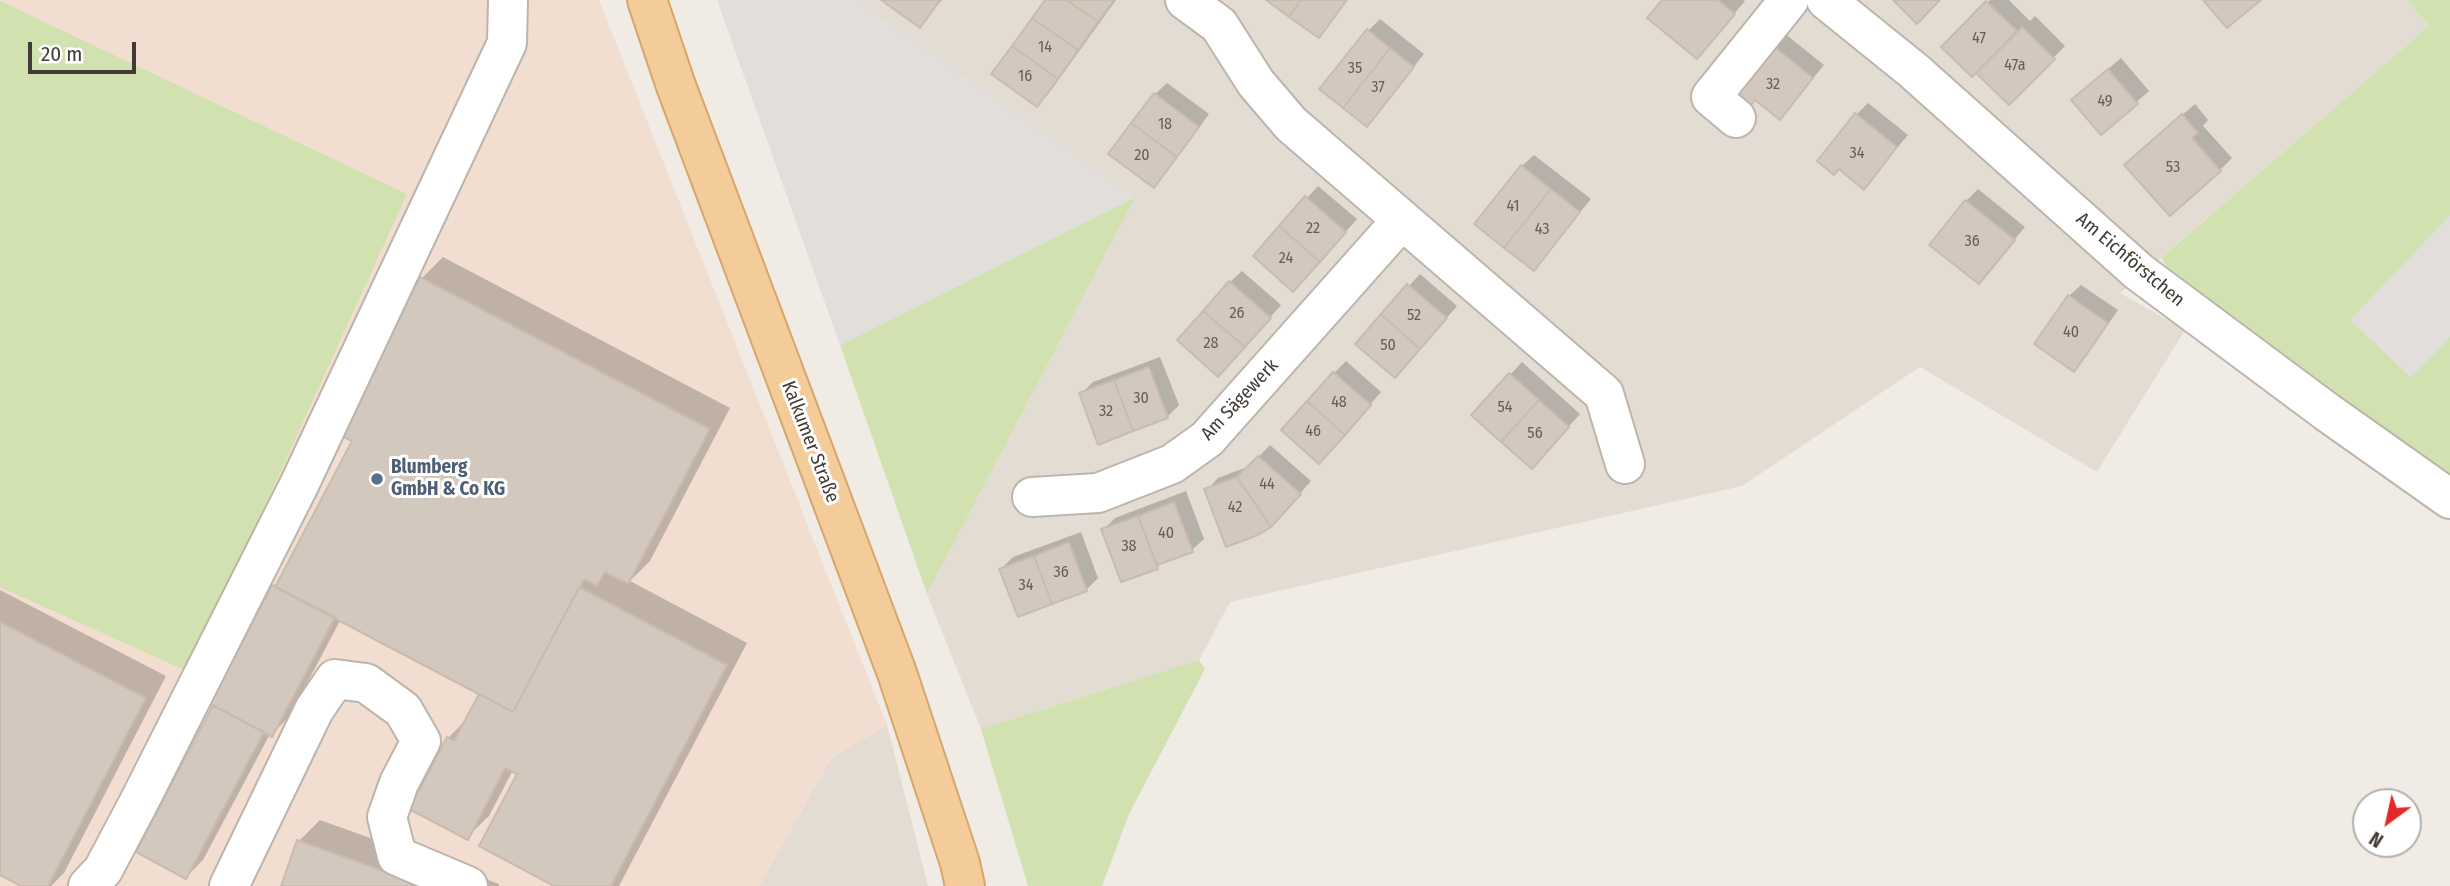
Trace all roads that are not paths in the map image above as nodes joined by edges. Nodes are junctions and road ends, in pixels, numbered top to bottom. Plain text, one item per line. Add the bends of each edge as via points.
1 (508, 0) edge
2 (647, 0) edge
3 (1185, 0) edge
4 (1789, 0) edge
5 (1826, 0) edge
6 (1736, 118) dead end
7 (1401, 221) junction
8 (1625, 464) dead end
9 (1032, 497) dead end
10 (2450, 499) edge
11 (102, 881) edge
12 (229, 886) edge
13 (468, 886) edge
14 (965, 886) edge

1 - 11 street via 506,43 495,68 299,485
2 - 14 main road, Kalkumer Straße via 897,673
3 - 7 street via 1219,25 1256,83 1291,124
4 - 6 street via 1711,97
5 - 10 street, Am Eichförstchen via 1914,71 2139,271
7 - 8 street via 1604,394
7 - 9 street, Am Sägewerk via 1207,439 1171,464 1098,493
12 - 13 street via 314,710 335,679 366,683 403,710 421,741 387,817 397,856

